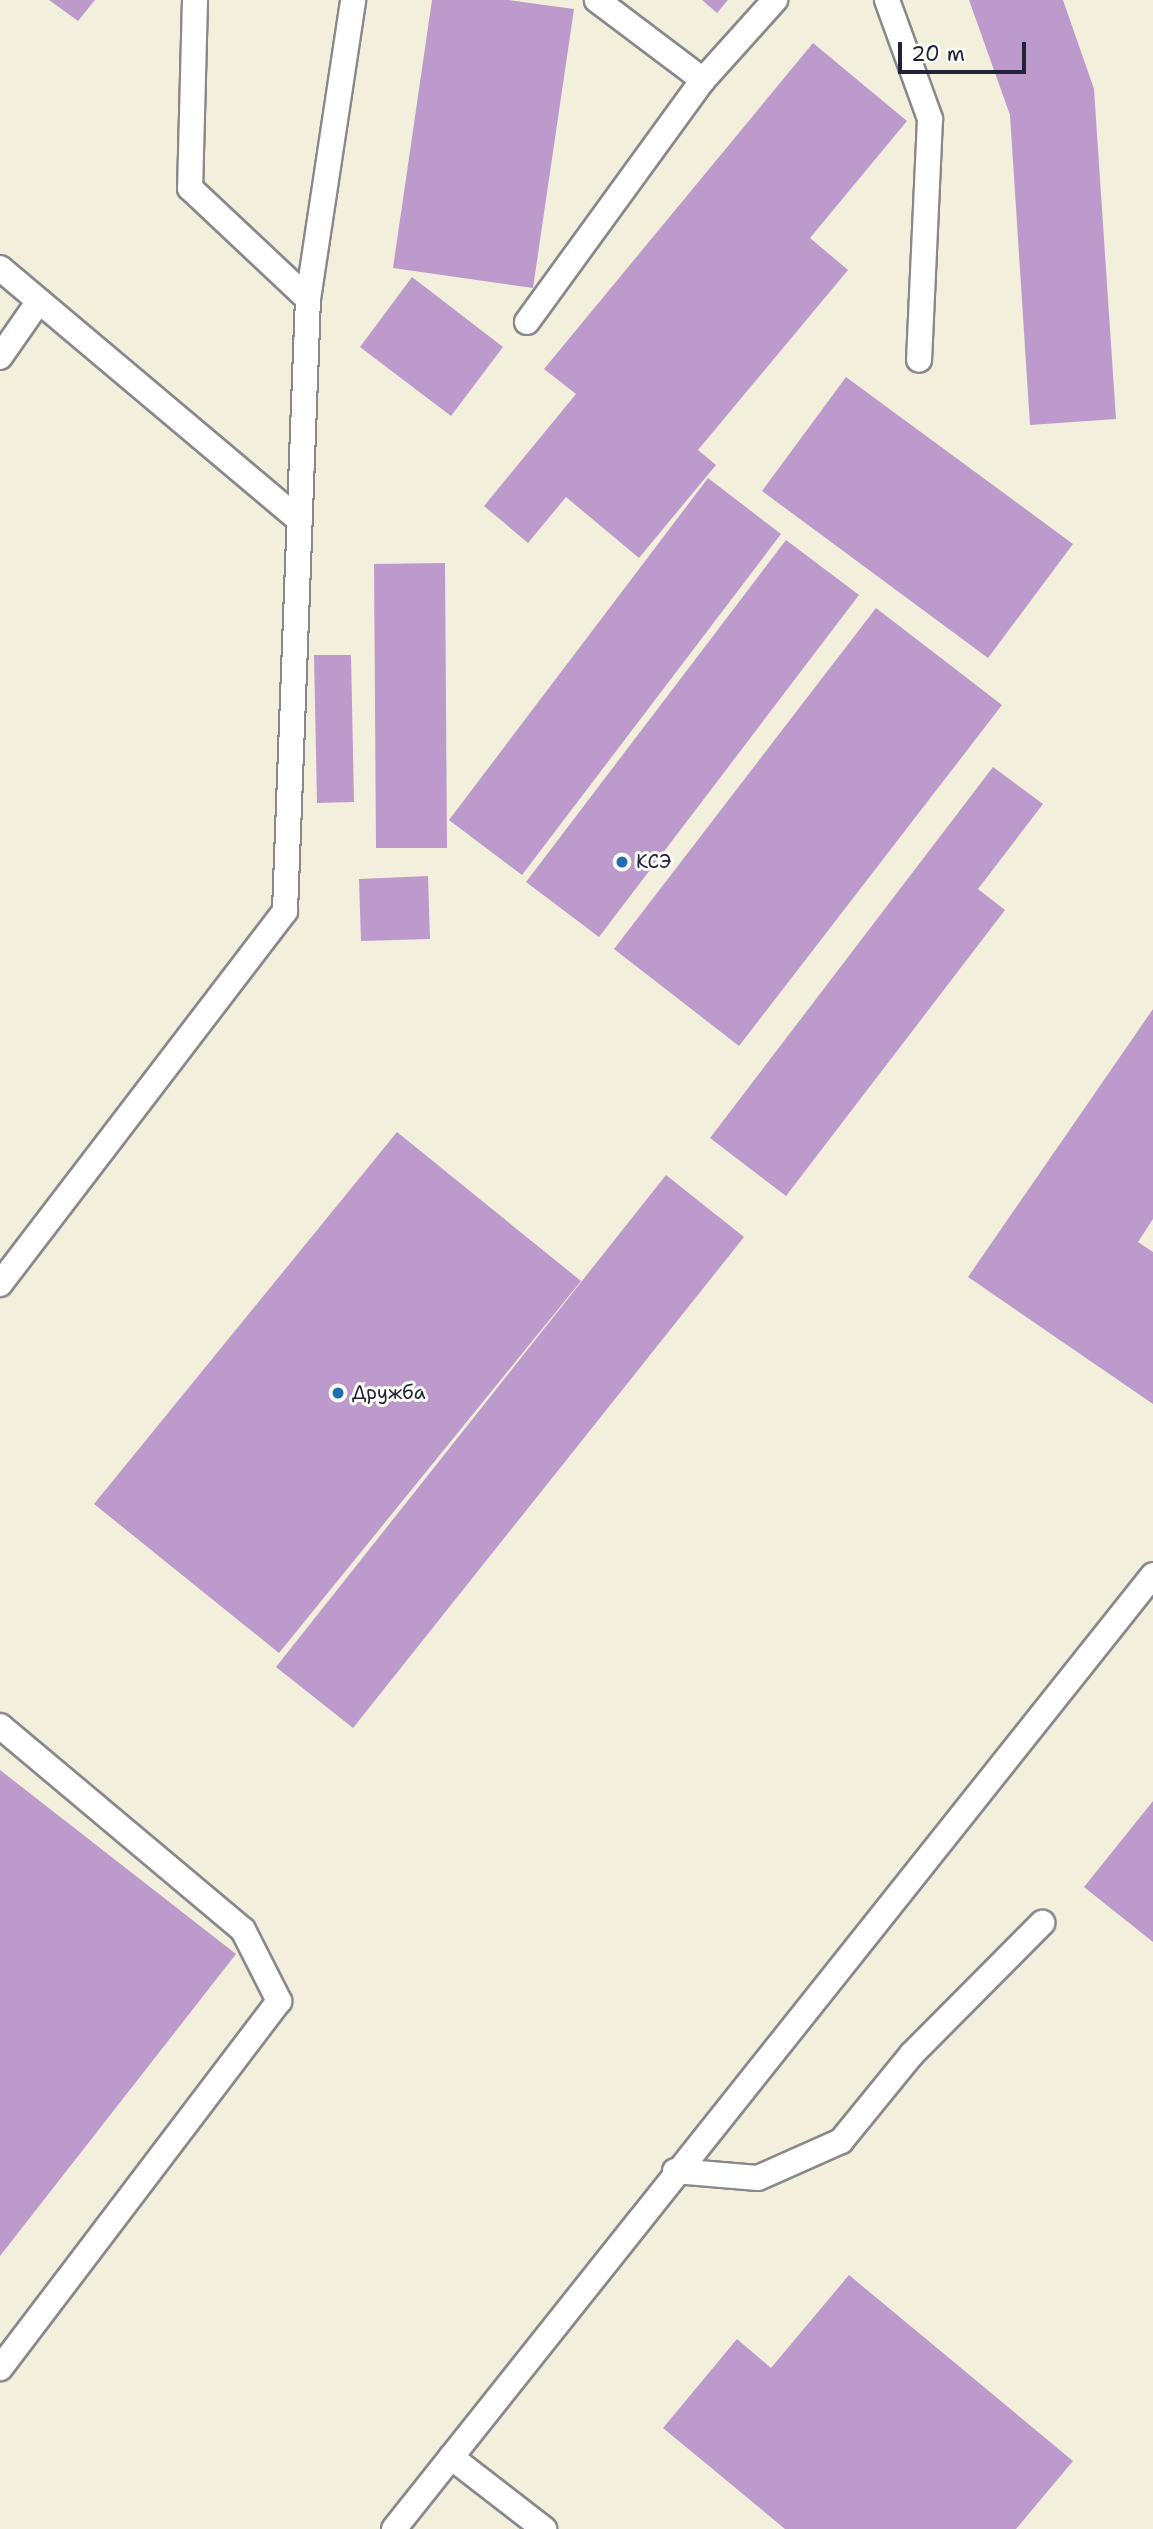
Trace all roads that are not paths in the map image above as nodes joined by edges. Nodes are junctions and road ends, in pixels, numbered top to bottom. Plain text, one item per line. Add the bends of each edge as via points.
1 (195, 0) edge
2 (353, 0) edge
3 (597, 0) edge
4 (775, 0) edge
5 (887, 0) edge
6 (702, 80) junction
7 (0, 268) edge
8 (308, 299) junction
9 (39, 301) junction
10 (527, 321) dead end
11 (0, 357) edge
12 (919, 360) dead end
13 (298, 518) junction
14 (0, 1284) edge
15 (1153, 1575) edge
16 (0, 1726) edge
17 (1042, 1923) dead end
18 (675, 2171) junction
19 (0, 2368) edge
20 (451, 2457) junction
21 (394, 2529) edge
22 (544, 2529) edge

1 - 8 lane via 190,188
2 - 8 lane
3 - 6 lane
4 - 6 lane
5 - 12 lane via 930,119
6 - 10 lane
7 - 9 lane
8 - 13 lane
9 - 11 lane
9 - 13 lane
13 - 14 lane via 285,911
15 - 18 lane
16 - 19 lane via 243,1930 279,2001
17 - 18 lane via 912,2054 841,2141 758,2178
18 - 20 lane
20 - 21 lane
20 - 22 lane

